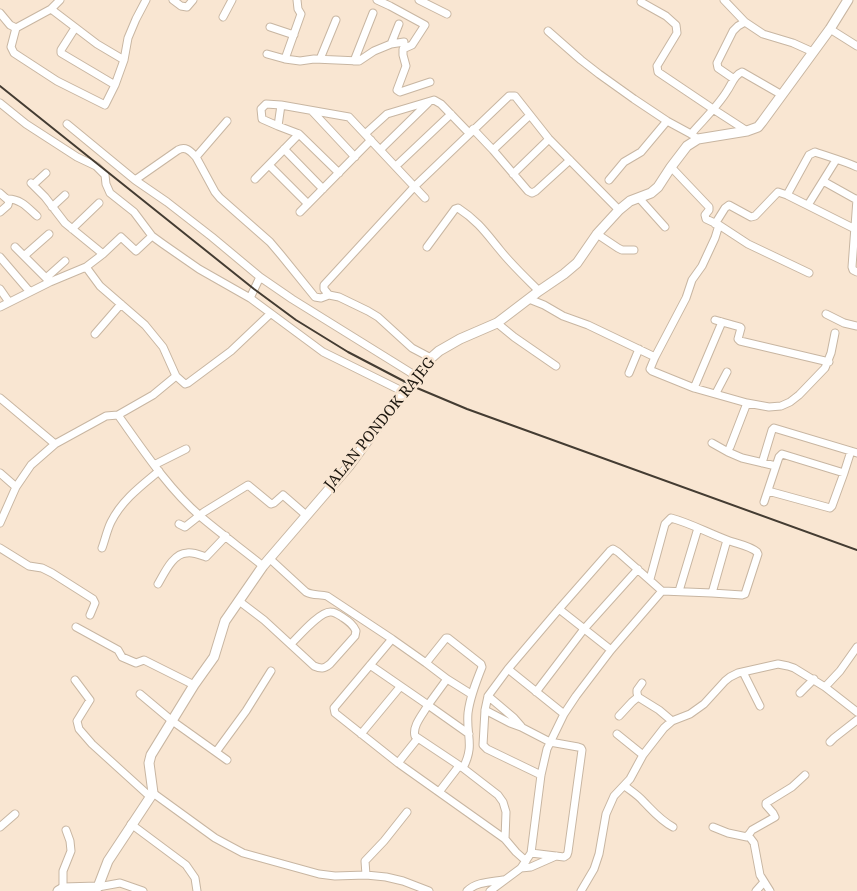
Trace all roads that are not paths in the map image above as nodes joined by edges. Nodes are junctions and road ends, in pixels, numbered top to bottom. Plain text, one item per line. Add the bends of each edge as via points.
1 (60, 0) edge
2 (146, 0) edge
3 (173, 0) edge
4 (194, 0) edge
5 (232, 0) edge
6 (297, 0) edge
7 (377, 0) edge
8 (419, 0) edge
9 (724, 0) edge
10 (848, 0) edge
11 (641, 2) dead end
12 (49, 10) junction
13 (0, 13) edge
14 (373, 13) dead end
15 (447, 14) dead end
16 (223, 17) dead end
17 (56, 18) dead end
18 (336, 20) dead end
19 (746, 22) junction
20 (399, 24) dead end
21 (270, 27) dead end
22 (16, 28) junction
23 (75, 28) junction
24 (830, 29) junction
25 (548, 31) dead end
26 (294, 35) junction
27 (404, 42) dead end
28 (391, 44) junction
29 (857, 46) edge
30 (813, 52) junction
31 (267, 54) dead end
32 (285, 59) junction
33 (320, 59) junction
34 (124, 60) junction
35 (354, 61) junction
36 (734, 79) junction
37 (430, 82) dead end
38 (115, 85) junction
39 (782, 94) junction
40 (430, 101) junction
41 (0, 103) edge
42 (281, 105) junction
43 (713, 109) junction
44 (312, 111) junction
45 (450, 114) junction
46 (530, 115) junction
47 (227, 121) dead end
48 (668, 121) junction
49 (67, 124) dead end
50 (278, 126) junction
51 (471, 131) junction
52 (747, 131) junction
53 (299, 134) junction
54 (366, 134) junction
55 (694, 136) junction
56 (550, 139) junction
57 (371, 140) junction
58 (284, 149) junction
59 (380, 150) junction
60 (493, 150) junction
61 (196, 157) junction
62 (354, 157) junction
63 (570, 160) junction
64 (836, 160) junction
65 (269, 165) junction
66 (396, 166) junction
67 (671, 167) junction
68 (857, 167) edge
69 (46, 173) dead end
70 (339, 173) junction
71 (513, 174) junction
72 (255, 179) dead end
73 (136, 180) junction
74 (609, 180) dead end
75 (823, 182) junction
76 (415, 186) junction
77 (323, 189) junction
78 (0, 193) edge
79 (65, 195) dead end
80 (787, 195) junction
81 (425, 198) dead end
82 (639, 198) junction
83 (8, 199) junction
84 (857, 200) edge
85 (99, 203) dead end
86 (308, 204) junction
87 (808, 205) junction
88 (52, 207) junction
89 (619, 210) junction
90 (0, 212) edge
91 (300, 212) dead end
92 (37, 216) dead end
93 (717, 225) junction
94 (665, 227) dead end
95 (72, 229) junction
96 (854, 229) junction
97 (49, 234) dead end
98 (597, 234) junction
99 (152, 236) junction
100 (15, 247) dead end
101 (427, 247) dead end
102 (634, 250) dead end
103 (103, 254) junction
104 (24, 256) junction
105 (0, 257) edge
106 (65, 261) dead end
107 (86, 267) junction
108 (808, 272) dead end
109 (857, 272) edge
110 (260, 278) junction
111 (48, 280) junction
112 (0, 288) edge
113 (539, 291) junction
114 (30, 292) junction
115 (329, 296) junction
116 (250, 298) junction
117 (529, 299) junction
118 (9, 302) junction
119 (121, 304) junction
120 (0, 307) edge
121 (270, 314) junction
122 (826, 314) dead end
123 (498, 323) junction
124 (857, 326) edge
125 (835, 333) dead end
126 (95, 334) dead end
127 (639, 349) junction
128 (655, 357) junction
129 (431, 358) junction
130 (828, 362) junction
131 (556, 366) dead end
132 (727, 372) dead end
133 (629, 373) dead end
134 (176, 376) junction
135 (416, 376) junction
136 (694, 388) junction
137 (404, 392) junction
138 (716, 393) junction
139 (0, 398) edge
140 (747, 403) junction
141 (118, 415) junction
142 (712, 443) dead end
143 (55, 444) junction
144 (730, 447) dead end
145 (186, 449) dead end
146 (854, 452) edge
147 (762, 463) junction
148 (776, 466) junction
149 (157, 468) junction
150 (0, 473) edge
151 (844, 473) junction
152 (16, 487) junction
153 (768, 491) junction
154 (764, 502) dead end
155 (199, 515) junction
156 (306, 515) junction
157 (0, 523) edge
158 (179, 524) dead end
159 (698, 528) junction
160 (226, 536) junction
161 (727, 540) junction
162 (0, 548) edge
163 (102, 548) dead end
164 (266, 562) junction
165 (638, 569) junction
166 (650, 580) junction
167 (158, 584) dead end
168 (662, 591) junction
169 (679, 591) junction
170 (712, 593) junction
171 (239, 601) junction
172 (559, 609) junction
173 (90, 615) dead end
174 (76, 627) dead end
175 (584, 630) junction
176 (392, 639) junction
177 (291, 644) junction
178 (857, 647) edge
179 (611, 650) junction
180 (426, 663) junction
181 (370, 665) junction
182 (508, 669) junction
183 (272, 670) dead end
184 (743, 672) junction
185 (447, 679) junction
186 (814, 679) junction
187 (74, 680) dead end
188 (642, 683) dead end
189 (194, 684) junction
190 (400, 687) junction
191 (825, 687) junction
192 (536, 692) junction
193 (800, 693) dead end
194 (140, 694) dead end
195 (471, 694) junction
196 (488, 696) junction
197 (638, 697) junction
198 (428, 705) junction
199 (760, 706) dead end
200 (484, 710) junction
201 (857, 712) edge
202 (564, 714) junction
203 (619, 716) dead end
204 (171, 720) junction
205 (857, 720) edge
206 (672, 721) junction
207 (522, 727) junction
208 (360, 734) junction
209 (469, 734) junction
210 (617, 734) dead end
211 (418, 738) junction
212 (550, 742) junction
213 (830, 742) dead end
214 (216, 752) junction
215 (643, 755) junction
216 (227, 760) dead end
217 (398, 763) junction
218 (461, 767) junction
219 (805, 775) dead end
220 (541, 776) junction
221 (625, 786) junction
222 (439, 792) junction
223 (152, 795) junction
224 (407, 812) dead end
225 (15, 814) dead end
226 (131, 824) junction
227 (0, 827) edge
228 (673, 827) dead end
229 (713, 827) dead end
230 (66, 830) dead end
231 (748, 835) junction
232 (505, 839) junction
233 (531, 853) junction
234 (556, 856) junction
235 (526, 861) junction
236 (521, 868) junction
237 (366, 876) junction
238 (506, 880) junction
239 (764, 882) junction
240 (98, 887) junction
241 (61, 889) edge
242 (143, 891) edge
243 (197, 891) edge
244 (429, 891) edge
245 (467, 891) edge
246 (490, 891) edge
247 (581, 891) edge
248 (756, 891) edge
249 (770, 891) edge

1 - 12 street
2 - 34 street via 128,38
3 - 4 street via 187,7
5 - 16 street
6 - 26 street via 301,14
7 - 37 street via 425,24 412,45 403,49 406,66 397,90 400,92
8 - 15 street
9 - 19 street
10 - 24 main road
11 - 43 street via 676,25 676,33 657,66 658,72
12 - 17 street
12 - 22 street
12 - 23 street
13 - 22 street
14 - 35 street
18 - 33 street
19 - 30 street via 764,34
19 - 36 street via 733,31 717,63 718,68
20 - 28 street
21 - 26 street
22 - 38 street via 11,47 14,53 57,81 104,105
23 - 34 street
23 - 38 street via 61,53
24 - 29 street
24 - 30 main road
25 - 48 street via 599,74
26 - 32 street
27 - 28 street
28 - 35 street
30 - 39 main road
31 - 32 street
32 - 33 street via 300,62
33 - 35 street
34 - 38 street
36 - 39 street via 742,72
36 - 43 street
39 - 52 main road via 758,127
40 - 45 street via 441,104
40 - 54 street via 387,114
40 - 59 street
41 - 99 street via 26,124 96,166 106,175 110,193 134,212
42 - 44 street
42 - 50 street
42 - 50 street via 266,104 261,109 262,119
43 - 52 street
43 - 55 street
44 - 54 street via 347,116
44 - 62 street
45 - 51 street
45 - 66 street
46 - 51 street via 515,96 509,96
46 - 56 street
46 - 60 street
47 - 61 street
48 - 55 street
48 - 74 street via 641,152 624,162
49 - 73 street
50 - 53 street
51 - 60 street
51 - 76 street
52 - 55 main road
53 - 58 street
53 - 70 street
54 - 57 street
55 - 67 main road, JALAN PONDOK RAJEG
56 - 63 street
56 - 71 street
57 - 59 street
57 - 62 street
58 - 65 street
58 - 77 street
59 - 66 street
60 - 71 street
61 - 73 street via 182,148
61 - 115 street via 220,198 270,242 315,297
62 - 70 street
63 - 71 street via 532,193
63 - 89 street
64 - 68 street
64 - 75 street
64 - 80 street via 811,153
65 - 72 street
65 - 86 street
66 - 76 street
67 - 82 main road, JALAN PONDOK RAJEG via 658,187
67 - 93 street via 709,207 705,217
69 - 88 street via 32,184
70 - 77 street
73 - 110 street
75 - 84 street
75 - 87 street
76 - 81 street
76 - 115 street via 324,285
77 - 86 street
78 - 83 street
79 - 88 street
80 - 87 street
80 - 93 street via 777,192 753,217 726,206
82 - 89 main road, JALAN PONDOK RAJEG
82 - 94 street
83 - 90 street via 8,204
83 - 92 street via 19,201
84 - 96 street
85 - 95 street
86 - 91 street
87 - 96 street
88 - 95 street
89 - 98 main road, JALAN PONDOK RAJEG
93 - 108 street via 748,244
93 - 128 street via 715,238 702,266
95 - 103 street
96 - 109 street via 852,267
97 - 104 street
98 - 102 street via 622,250
98 - 113 main road, JALAN PONDOK RAJEG via 577,263
99 - 103 street via 136,251 121,237
99 - 116 street via 199,269
100 - 104 street
101 - 113 street via 458,208 479,224
103 - 107 street
104 - 111 street
105 - 114 street
106 - 111 street
107 - 111 street
107 - 119 street via 100,286
110 - 116 street
110 - 135 street
111 - 114 street
112 - 118 street
113 - 117 main road, JALAN PONDOK RAJEG
114 - 118 street
115 - 129 street via 368,310 412,348
116 - 121 street
117 - 123 main road, JALAN PONDOK RAJEG
117 - 127 street
118 - 120 street
119 - 126 street
119 - 134 street via 163,347
121 - 134 street via 231,352 188,383
121 - 137 street via 323,352
122 - 124 street
123 - 129 main road, JALAN PONDOK RAJEG via 460,339
123 - 131 street via 514,338
125 - 130 street
127 - 128 street
127 - 133 street
128 - 136 street via 650,368 652,371
129 - 135 main road, JALAN PONDOK RAJEG
130 - 136 street via 740,341 740,327 718,321
130 - 140 street via 790,402 768,407
132 - 138 street
134 - 141 street via 153,396
135 - 137 main road, JALAN PONDOK RAJEG
136 - 138 street
137 - 156 main road, JALAN PONDOK RAJEG via 349,466
138 - 140 street
139 - 143 street
140 - 144 street
141 - 143 street via 106,416
141 - 149 street
142 - 147 street via 742,458
143 - 152 street via 31,465
145 - 149 street
146 - 147 street via 774,428
146 - 151 street
147 - 148 street
148 - 151 street via 782,454
148 - 153 street
149 - 155 street
149 - 163 street via 120,507
150 - 152 street
151 - 153 street via 830,508
152 - 157 street
153 - 154 street
155 - 156 street via 248,485 271,504 283,495
155 - 158 street via 185,527
155 - 160 street
156 - 164 main road, JALAN PONDOK RAJEG
159 - 161 street
159 - 166 street via 673,518 667,521
159 - 169 street
160 - 164 street
160 - 167 street via 206,557 181,553
161 - 170 street
161 - 170 street via 752,548 758,554 745,594
162 - 173 street via 29,566 52,573 93,599
164 - 171 main road, JALAN PONDOK RAJEG
164 - 176 street via 310,595 327,596
165 - 166 street
165 - 172 street via 613,549
165 - 175 street
166 - 168 street
168 - 169 street
168 - 179 street
169 - 170 street
171 - 177 street
171 - 189 main road, JALAN PONDOK RAJEG via 225,620 214,657
172 - 175 street
172 - 182 street
174 - 189 street via 118,650 122,657 136,663 144,660
175 - 179 street
175 - 192 street
176 - 180 street
176 - 181 street
177 - 177 street via 318,618 331,612 353,625 356,631 355,636 323,668 314,666
178 - 191 street
179 - 202 street
180 - 185 street
180 - 195 street via 448,638 481,664
181 - 190 street
181 - 208 street via 334,708 335,713
182 - 192 street
182 - 196 street
183 - 214 street
184 - 186 street via 778,664
184 - 199 street
184 - 206 street via 730,677 690,714
185 - 195 street
185 - 198 street
186 - 191 street
186 - 193 street
187 - 223 street via 90,700 76,721 79,729
188 - 197 street
189 - 204 main road, JALAN PONDOK RAJEG
190 - 198 street
190 - 208 street
191 - 201 street
192 - 202 street
194 - 204 street
195 - 209 street
196 - 200 street
196 - 207 street
197 - 203 street
197 - 206 street
198 - 209 street
198 - 211 street via 414,728 414,736
200 - 207 street
200 - 220 street via 483,745
202 - 212 street
204 - 214 street
204 - 223 main road, JALAN PONDOK RAJEG via 151,755
205 - 213 street
206 - 215 street
207 - 212 street
208 - 217 street
209 - 218 street via 468,758
210 - 215 street
211 - 217 street
211 - 218 street
212 - 220 street
212 - 234 street via 582,750 568,852 564,857
214 - 216 street
215 - 221 street
217 - 222 street
218 - 222 street
218 - 232 street via 503,802
219 - 231 street via 766,803 775,817
220 - 233 street
221 - 228 street
221 - 247 street via 611,800 599,854
222 - 232 street
223 - 226 main road
223 - 237 street via 243,853 319,874
224 - 237 street via 365,861
225 - 227 street
226 - 240 main road via 108,860
226 - 243 street via 186,865 195,878
229 - 231 street via 742,837
230 - 241 street via 71,851 63,871
231 - 239 street via 754,843
232 - 235 street
233 - 234 street
233 - 235 street
234 - 236 street
235 - 236 street
236 - 238 street
237 - 244 street via 403,881
238 - 245 street via 484,882
238 - 246 street
239 - 248 street
239 - 249 street
240 - 241 main road
240 - 242 street via 120,883

